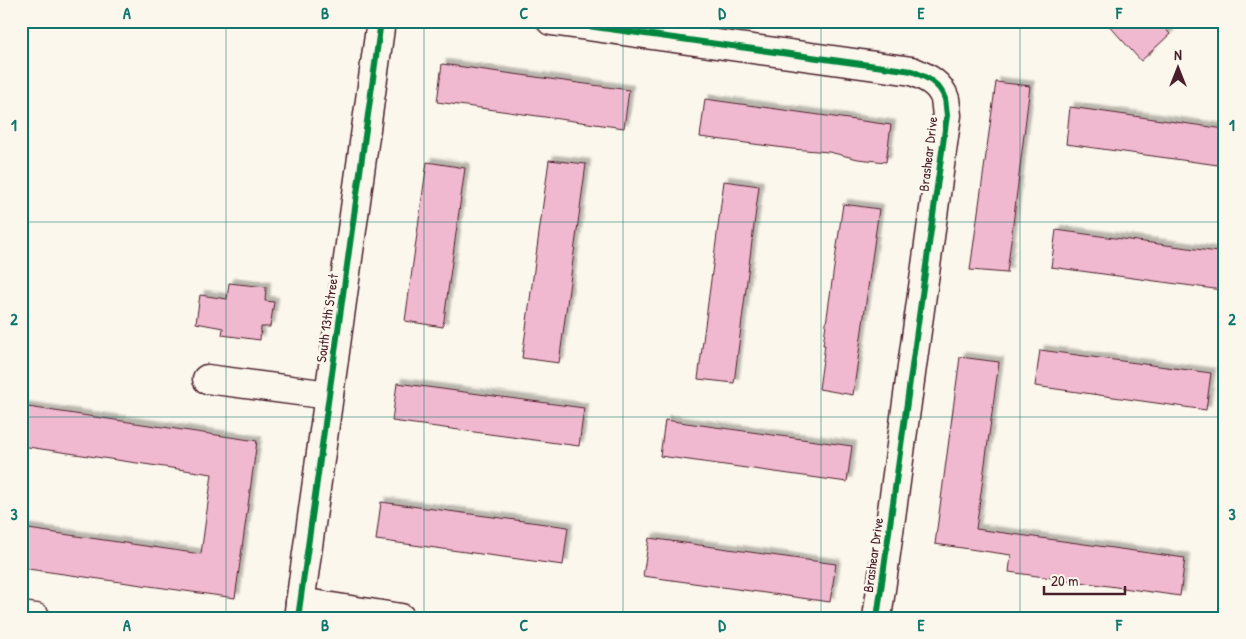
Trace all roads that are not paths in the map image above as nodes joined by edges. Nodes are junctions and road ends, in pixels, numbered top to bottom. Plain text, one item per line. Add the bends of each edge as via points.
1 (381, 21) edge
2 (551, 21) edge
3 (207, 379) dead end
4 (329, 395) junction
5 (299, 610) edge
6 (21, 616) edge
7 (36, 618) edge
8 (401, 618) edge
9 (877, 618) edge

1 - 4 street, South 13th Street
2 - 9 street, Brashear Drive via 912,71 930,78 945,98 947,115
3 - 4 street
4 - 5 street, South 13th Street
5 - 8 street
6 - 7 street

